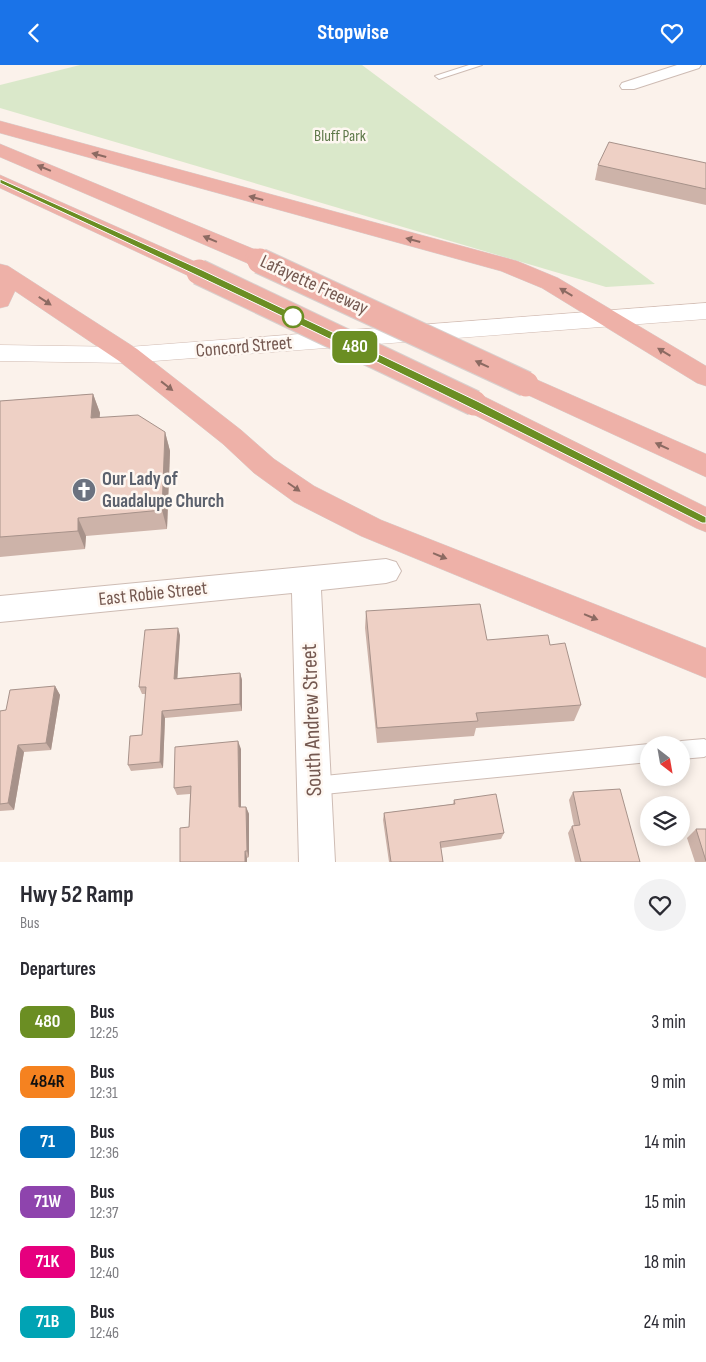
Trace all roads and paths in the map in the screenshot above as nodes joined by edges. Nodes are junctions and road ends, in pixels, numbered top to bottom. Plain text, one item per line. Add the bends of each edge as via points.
1 (478, 65) edge
2 (693, 65) edge
3 (439, 76) dead end
4 (628, 86) dead end
5 (0, 127) edge
6 (0, 150) edge
7 (0, 181) edge
8 (2, 273) edge
9 (0, 301) edge
10 (706, 311) edge
11 (608, 317) junction
12 (0, 353) edge
13 (128, 355) junction
14 (706, 377) edge
15 (706, 466) edge
16 (706, 520) edge
17 (386, 571) dead end
18 (306, 578) junction
19 (0, 609) edge
20 (706, 663) edge
21 (704, 747) dead end
22 (690, 749) edge
23 (640, 754) edge
24 (314, 786) junction
25 (317, 862) edge

1 - 3 lane
2 - 4 street
11 -> 5 highway via 550,283 509,266
15 -> 6 highway, Lafayette Freeway, bridge via 255,257
7 - 16 highway, Lafayette Freeway, bridge via 474,403
8 - 9 highway via 4,293
8 -> 13 highway
10 - 11 main road, Concord Street
11 - 13 main road, Concord Street
14 -> 11 highway
12 - 13 main road, Concord Street
13 -> 20 highway via 264,466 304,494 349,519
17 - 18 street, East Robie Street
18 - 19 street, East Robie Street
18 - 24 street, South Andrew Street
21 - 22 lane
23 - 24 lane
24 - 25 street, South Andrew Street

